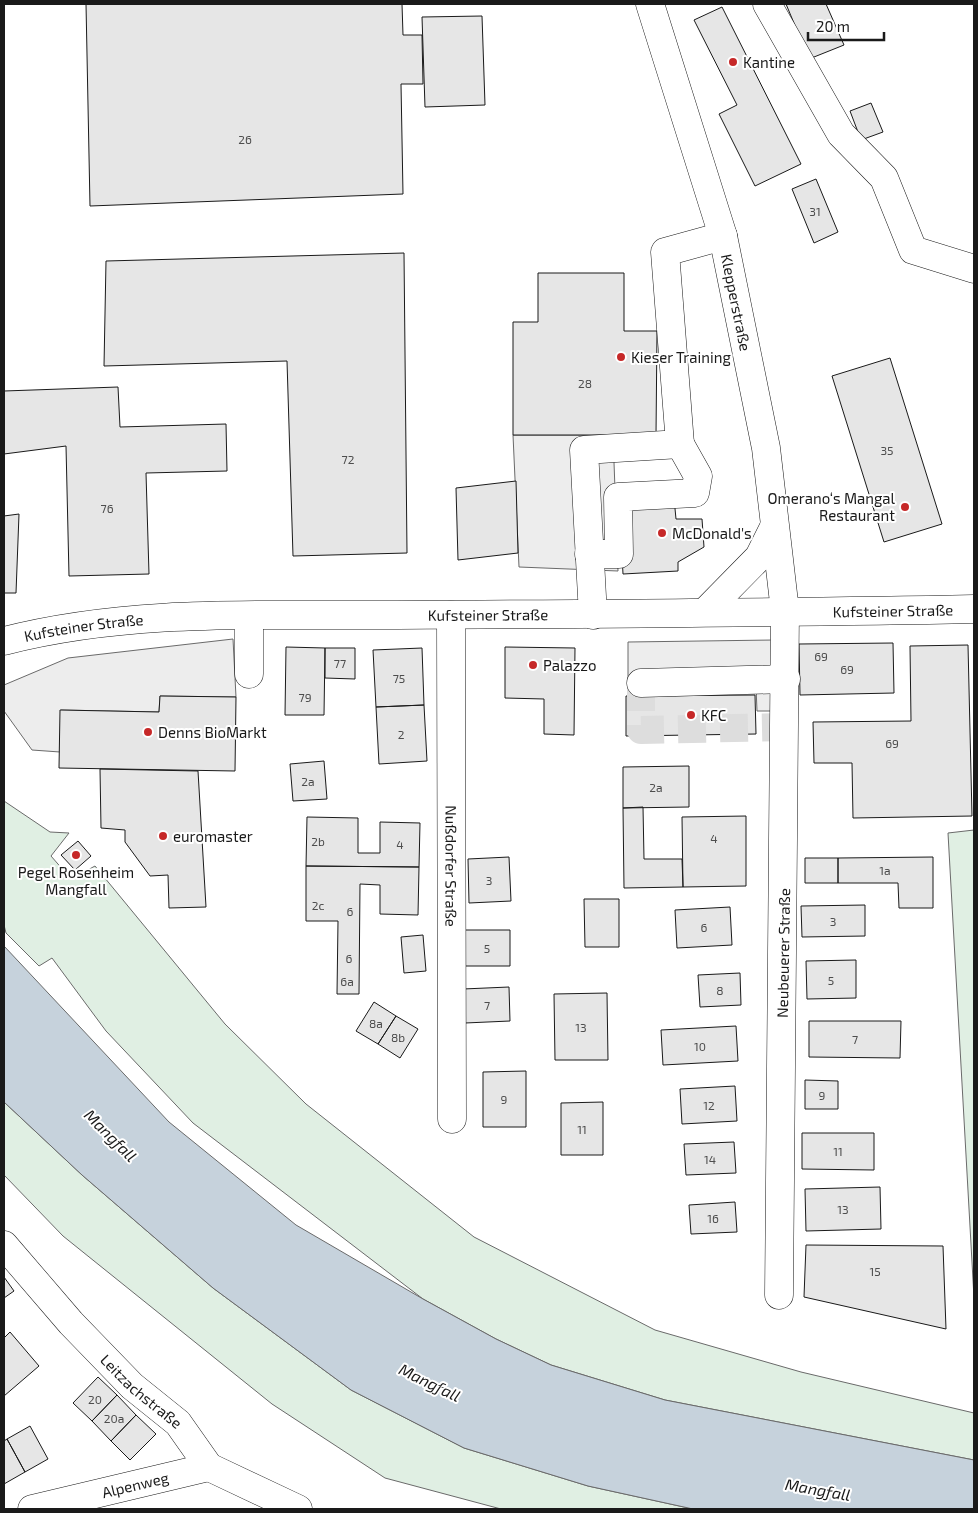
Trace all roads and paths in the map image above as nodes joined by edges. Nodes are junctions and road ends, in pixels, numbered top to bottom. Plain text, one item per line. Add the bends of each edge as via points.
1 (650, 4) edge
2 (767, 4) edge
3 (723, 236) junction
4 (974, 269) edge
5 (680, 444) junction
6 (774, 527) junction
7 (589, 554) junction
8 (974, 609) edge
9 (785, 611) junction
10 (705, 612) junction
11 (450, 615) junction
12 (593, 615) junction
13 (249, 616) junction
14 (4, 641) edge
15 (249, 674) dead end
16 (786, 679) junction
17 (640, 683) dead end
18 (452, 1119) dead end
19 (4, 1245) edge
20 (779, 1295) dead end
21 (209, 1467) junction
22 (47, 1508) edge
23 (298, 1509) edge

1 - 3 street, Klepperstraße
2 - 4 street via 841,134 884,178 913,250
3 - 5 street via 665,252
3 - 6 street, Klepperstraße via 766,448
5 - 7 street via 584,450
5 - 7 street via 698,476 695,493 618,497 620,554
6 - 9 street, Klepperstraße
6 - 10 street via 759,557
7 - 12 street
8 - 9 street, Kufsteiner Straße
9 - 10 street, Kufsteiner Straße
9 - 16 street, Neubeuerer Straße
10 - 12 street, Kufsteiner Straße
11 - 12 street, Kufsteiner Straße
11 - 13 street, Kufsteiner Straße
11 - 18 street, Nußdorfer Straße
13 - 14 street, Kufsteiner Straße via 176,615 34,633
13 - 15 street
16 - 17 street
16 - 20 street, Neubeuerer Straße
19 - 21 street, Leitzachstraße via 71,1323 132,1386 178,1424
21 - 22 street, Alpenweg
21 - 23 street, Leitzachstraße

